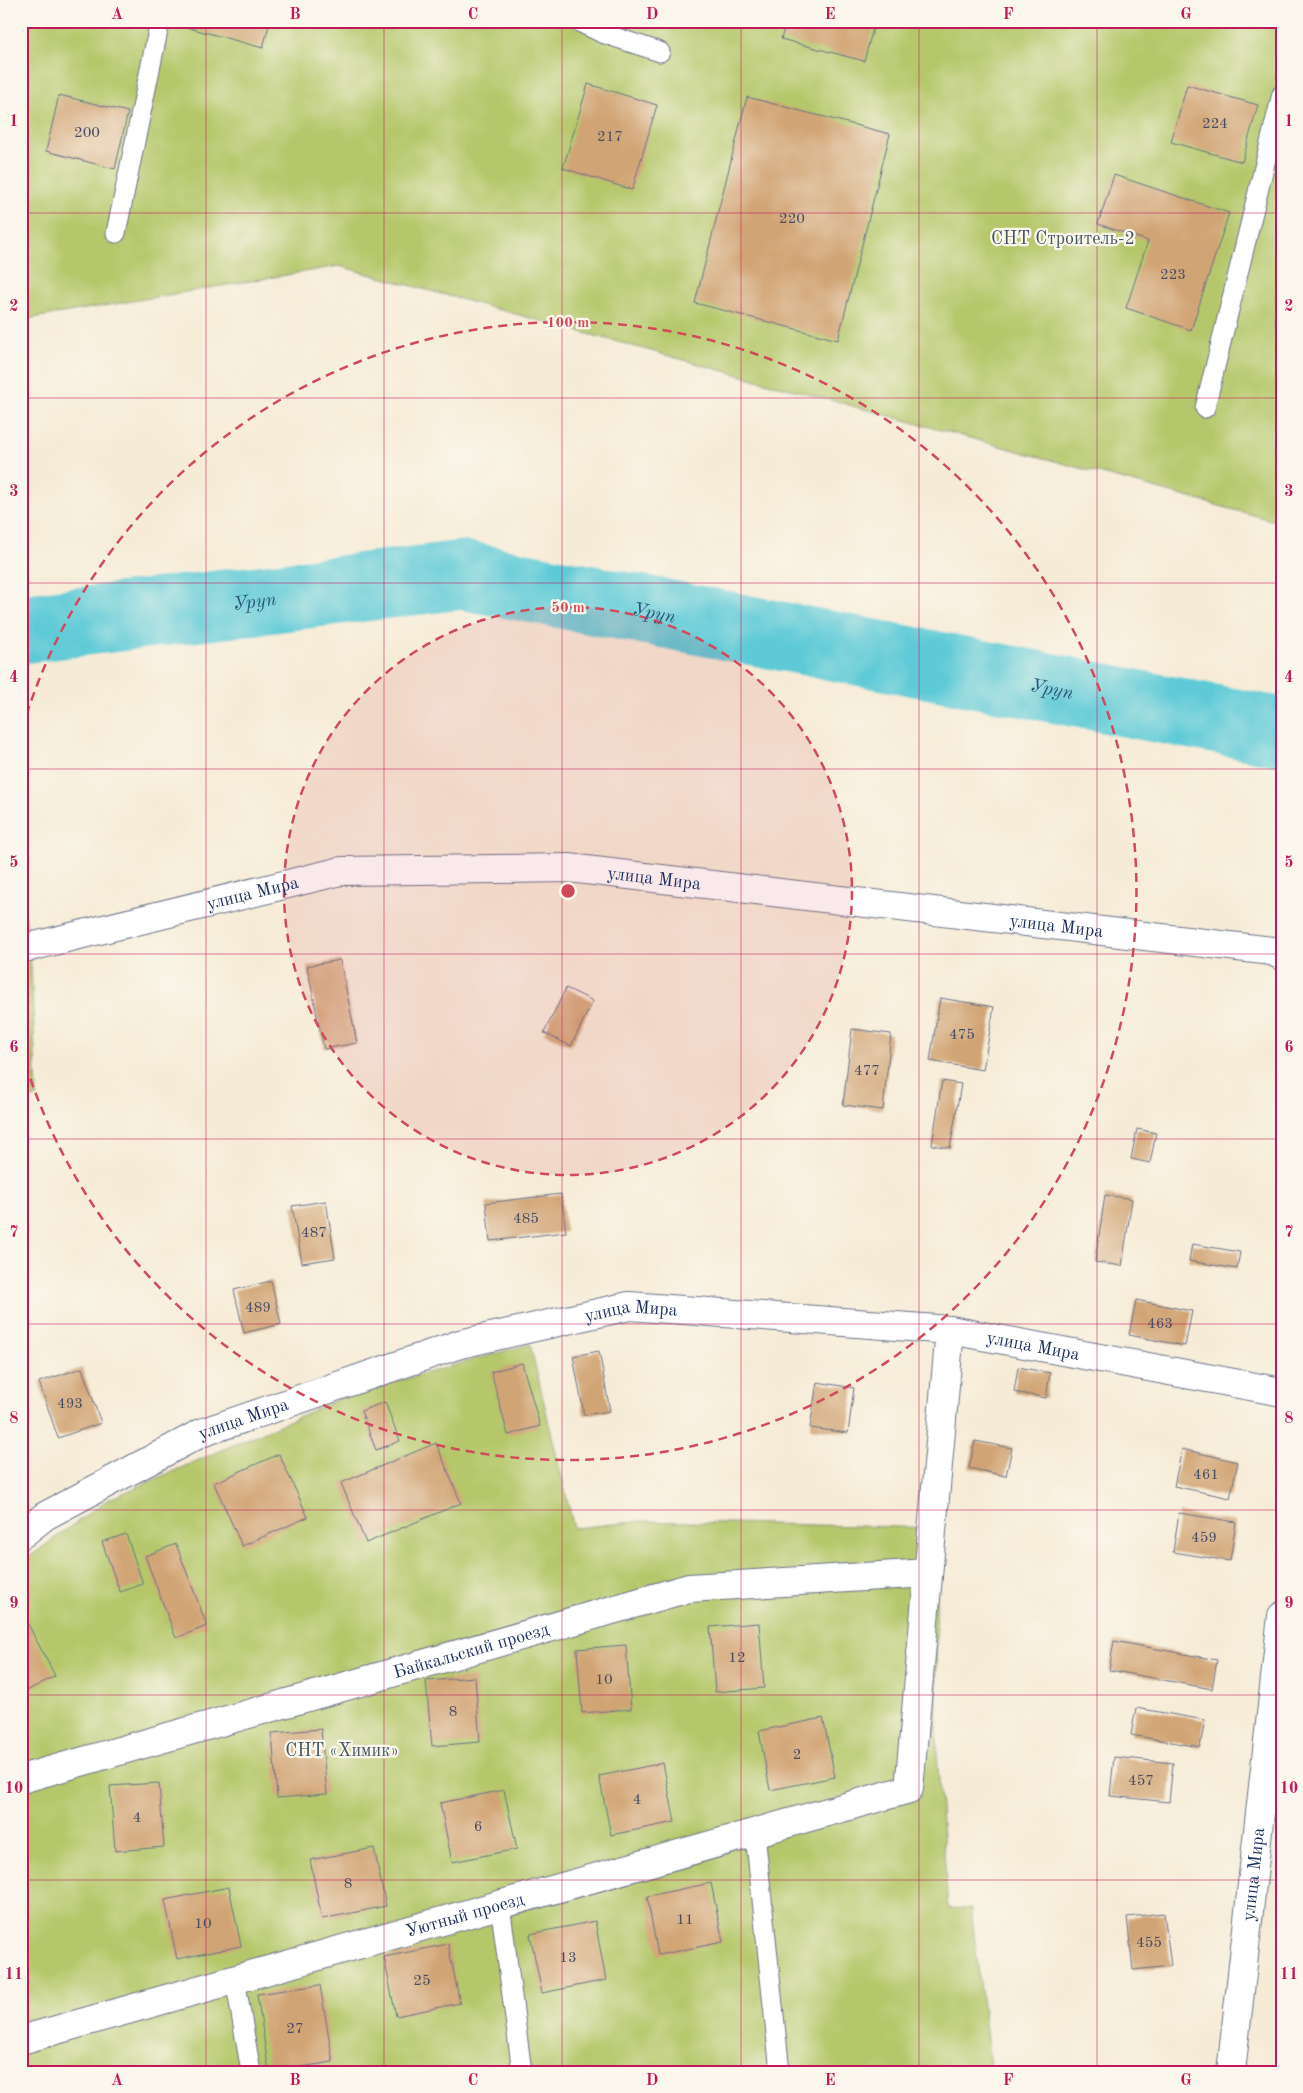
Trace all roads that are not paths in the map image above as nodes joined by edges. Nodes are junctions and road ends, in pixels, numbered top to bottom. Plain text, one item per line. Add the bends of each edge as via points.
1 (160, 21) edge
2 (577, 21) edge
3 (660, 52) dead end
4 (1282, 94) edge
5 (116, 233) dead end
6 (1206, 408) dead end
7 (26, 948) edge
8 (1282, 956) edge
9 (950, 1330) junction
10 (1282, 1392) edge
11 (21, 1535) edge
12 (928, 1573) junction
13 (1282, 1616) edge
14 (21, 1779) edge
15 (755, 1833) junction
16 (500, 1904) junction
17 (235, 1979) junction
18 (21, 2040) edge
19 (251, 2072) edge
20 (522, 2072) edge
21 (780, 2072) edge
22 (1231, 2072) edge

1 - 5 lane
2 - 3 lane
4 - 6 lane
7 - 8 street, улица Мира via 341,871 569,868 1272,951
9 - 10 street, улица Мира
9 - 11 street, улица Мира via 629,1306 460,1344 201,1433 45,1516
9 - 12 street
12 - 14 street, Байкальский проезд via 689,1588
12 - 15 street, Уютный проезд via 909,1789
13 - 22 street, улица Мира
15 - 16 street, Уютный проезд
15 - 21 lane
16 - 17 street, Уютный проезд
16 - 20 lane
17 - 18 street, Уютный проезд
17 - 19 lane

